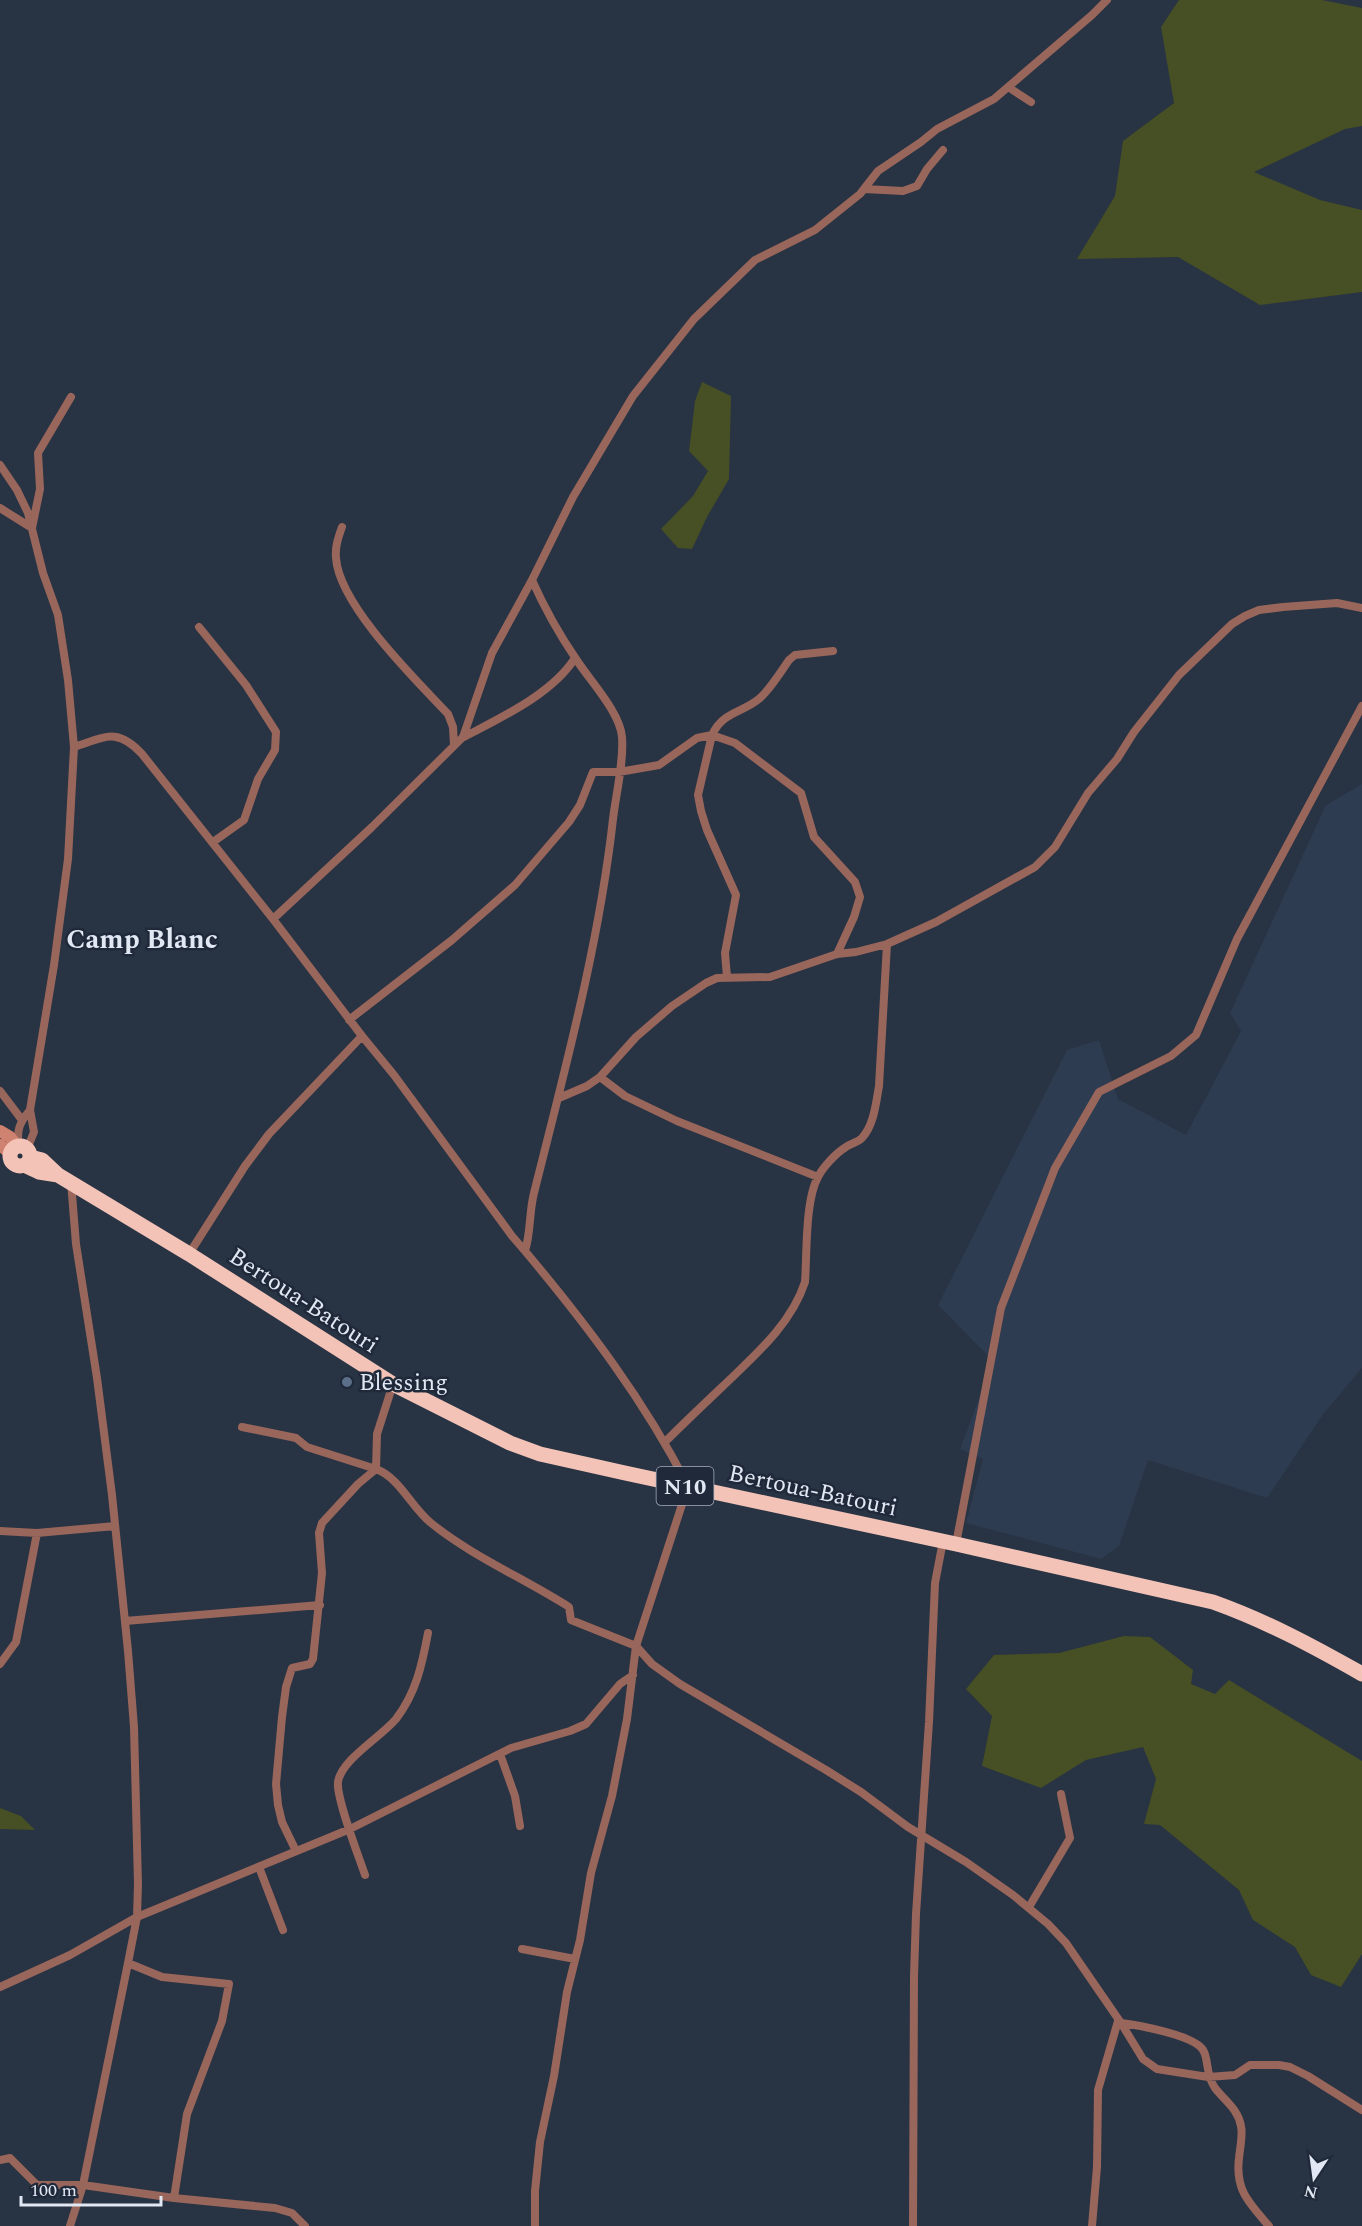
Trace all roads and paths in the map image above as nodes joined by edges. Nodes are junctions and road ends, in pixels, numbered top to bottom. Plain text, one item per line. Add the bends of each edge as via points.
1 (1107, 0) edge
2 (1008, 87) junction
3 (1031, 102) dead end
4 (943, 150) dead end
5 (864, 189) junction
6 (71, 397) dead end
7 (0, 465) edge
8 (0, 508) edge
9 (342, 527) dead end
10 (32, 528) junction
11 (532, 580) junction
12 (1362, 608) edge
13 (200, 627) dead end
14 (833, 651) dead end
15 (575, 658) junction
16 (1362, 706) edge
17 (712, 735) junction
18 (463, 737) junction
19 (454, 745) junction
20 (74, 747) junction
21 (619, 772) junction
22 (213, 842) junction
23 (273, 919) junction
24 (887, 944) junction
25 (837, 954) junction
26 (727, 977) junction
27 (349, 1020) junction
28 (362, 1036) junction
29 (600, 1077) junction
30 (0, 1091) edge
31 (559, 1098) junction
32 (30, 1110) junction
33 (22, 1120) junction
34 (0, 1131) edge
35 (14, 1155) edge
36 (818, 1177) junction
37 (64, 1178) junction
38 (525, 1251) junction
39 (189, 1254) junction
40 (393, 1384) junction
41 (242, 1427) dead end
42 (665, 1442) junction
43 (376, 1469) junction
44 (688, 1486) junction
45 (115, 1526) junction
46 (0, 1531) edge
47 (38, 1533) junction
48 (949, 1542) junction
49 (320, 1605) junction
50 (125, 1621) junction
51 (428, 1633) dead end
52 (636, 1646) junction
53 (0, 1664) edge
54 (1362, 1674) edge
55 (633, 1675) junction
56 (500, 1754) junction
57 (1062, 1794) dead end
58 (520, 1826) dead end
59 (350, 1829) junction
60 (921, 1835) junction
61 (297, 1851) junction
62 (259, 1867) junction
63 (365, 1875) dead end
64 (1029, 1907) junction
65 (137, 1917) junction
66 (283, 1930) dead end
67 (522, 1949) dead end
68 (575, 1959) junction
69 (128, 1962) junction
70 (0, 1987) edge
71 (1119, 2022) junction
72 (1208, 2077) junction
73 (1362, 2110) edge
74 (0, 2160) edge
75 (83, 2185) junction
76 (174, 2198) junction
77 (70, 2226) edge
78 (305, 2226) edge
79 (535, 2226) edge
80 (913, 2226) edge
81 (1092, 2226) edge
82 (1269, 2226) edge

1 - 2 street
2 - 3 street
2 - 5 street via 994,99 937,129 878,171
4 - 5 street via 916,186 903,190
5 - 11 street via 815,230 755,260 694,319 633,396 573,496
6 - 10 street via 38,453 40,489
7 - 10 street via 21,498
8 - 10 street
9 - 19 street via 336,560 347,591 367,622 448,714
10 - 20 street via 58,615
11 - 15 street
11 - 18 street via 492,653
12 - 24 street via 1337,603 1268,609 1232,624 1153,706 1054,847 1035,867 936,922
13 - 22 street via 246,685 276,732 277,740 244,820
14 - 17 street via 795,655 758,700 726,717
15 - 18 street via 567,671 544,691
15 - 21 street via 617,721 622,737
16 - 48 street via 1237,939 1196,1035 1171,1056 1099,1092 1055,1168 1001,1308
17 - 21 street via 697,738 659,765
17 - 25 street via 735,743 801,793 814,837 855,882 860,897
17 - 26 street via 698,795 707,830 736,895 725,954
18 - 19 street
19 - 23 street
20 - 22 street via 116,736 125,738
20 - 32 street via 68,859
21 - 27 street via 593,772 569,822 516,885
21 - 31 street via 597,926
22 - 23 street
23 - 27 street
24 - 25 street
24 - 36 street via 879,1086 872,1119 863,1137 846,1147
25 - 26 street via 770,977
26 - 29 street via 706,983 672,1006 636,1037
27 - 28 street
28 - 38 street
28 - 39 street via 269,1134
29 - 31 street
29 - 36 street via 625,1096 677,1121
30 - 33 street
31 - 38 street via 533,1194
32 - 33 street
32 - 35 street via 34,1132
33 - 35 street
34 - 35 main road via 10,1137
35 - 37 highway, Bertoua-Batouri / N10 via 42,1160
36 - 42 street via 812,1195 801,1295 775,1334
37 - 39 highway, Bertoua-Batouri / N10
37 - 45 street via 97,1378
38 - 42 street via 593,1334
39 - 40 highway, Bertoua-Batouri / N10
40 - 43 street via 377,1434
40 - 44 highway, Bertoua-Batouri / N10 via 526,1449
41 - 43 street via 296,1438 307,1447
42 - 44 street
43 - 49 street via 322,1523
43 - 52 street via 387,1473 430,1522 569,1607 571,1620
44 - 48 highway, Bertoua-Batouri / N10
44 - 52 street
45 - 47 street
45 - 50 street
46 - 47 street
47 - 53 street via 16,1642
48 - 54 highway, Bertoua-Batouri / N10 via 1213,1602 1294,1635
48 - 60 street via 935,1583
49 - 50 street
49 - 61 street via 312,1661 292,1668 282,1717 278,1804 282,1822
50 - 65 street via 134,1727
51 - 59 street via 422,1667 406,1704 386,1731 340,1774 337,1789
52 - 55 street
52 - 60 street via 652,1664 680,1684 826,1770
55 - 56 street via 620,1684 586,1724
55 - 68 street via 612,1796 591,1873
56 - 58 street
56 - 59 street
57 - 64 street via 1070,1838
59 - 61 street
59 - 63 street
60 - 64 street
60 - 80 street via 914,1976
61 - 62 street
62 - 65 street
62 - 66 street
64 - 71 street via 1066,1943
65 - 69 street
65 - 70 street via 70,1955
67 - 68 street
68 - 79 street via 540,2142
69 - 75 street
69 - 76 street via 162,1977 229,1984 222,2021 187,2114
71 - 72 street via 1151,2066
71 - 72 street via 1154,2029 1200,2047
71 - 81 street via 1098,2090
72 - 73 street via 1235,2075 1250,2065 1280,2065 1308,2076
72 - 82 street via 1237,2112 1242,2128 1237,2173 1240,2188
74 - 75 street via 10,2158 37,2185
75 - 76 street
75 - 77 street
76 - 78 street via 284,2209

